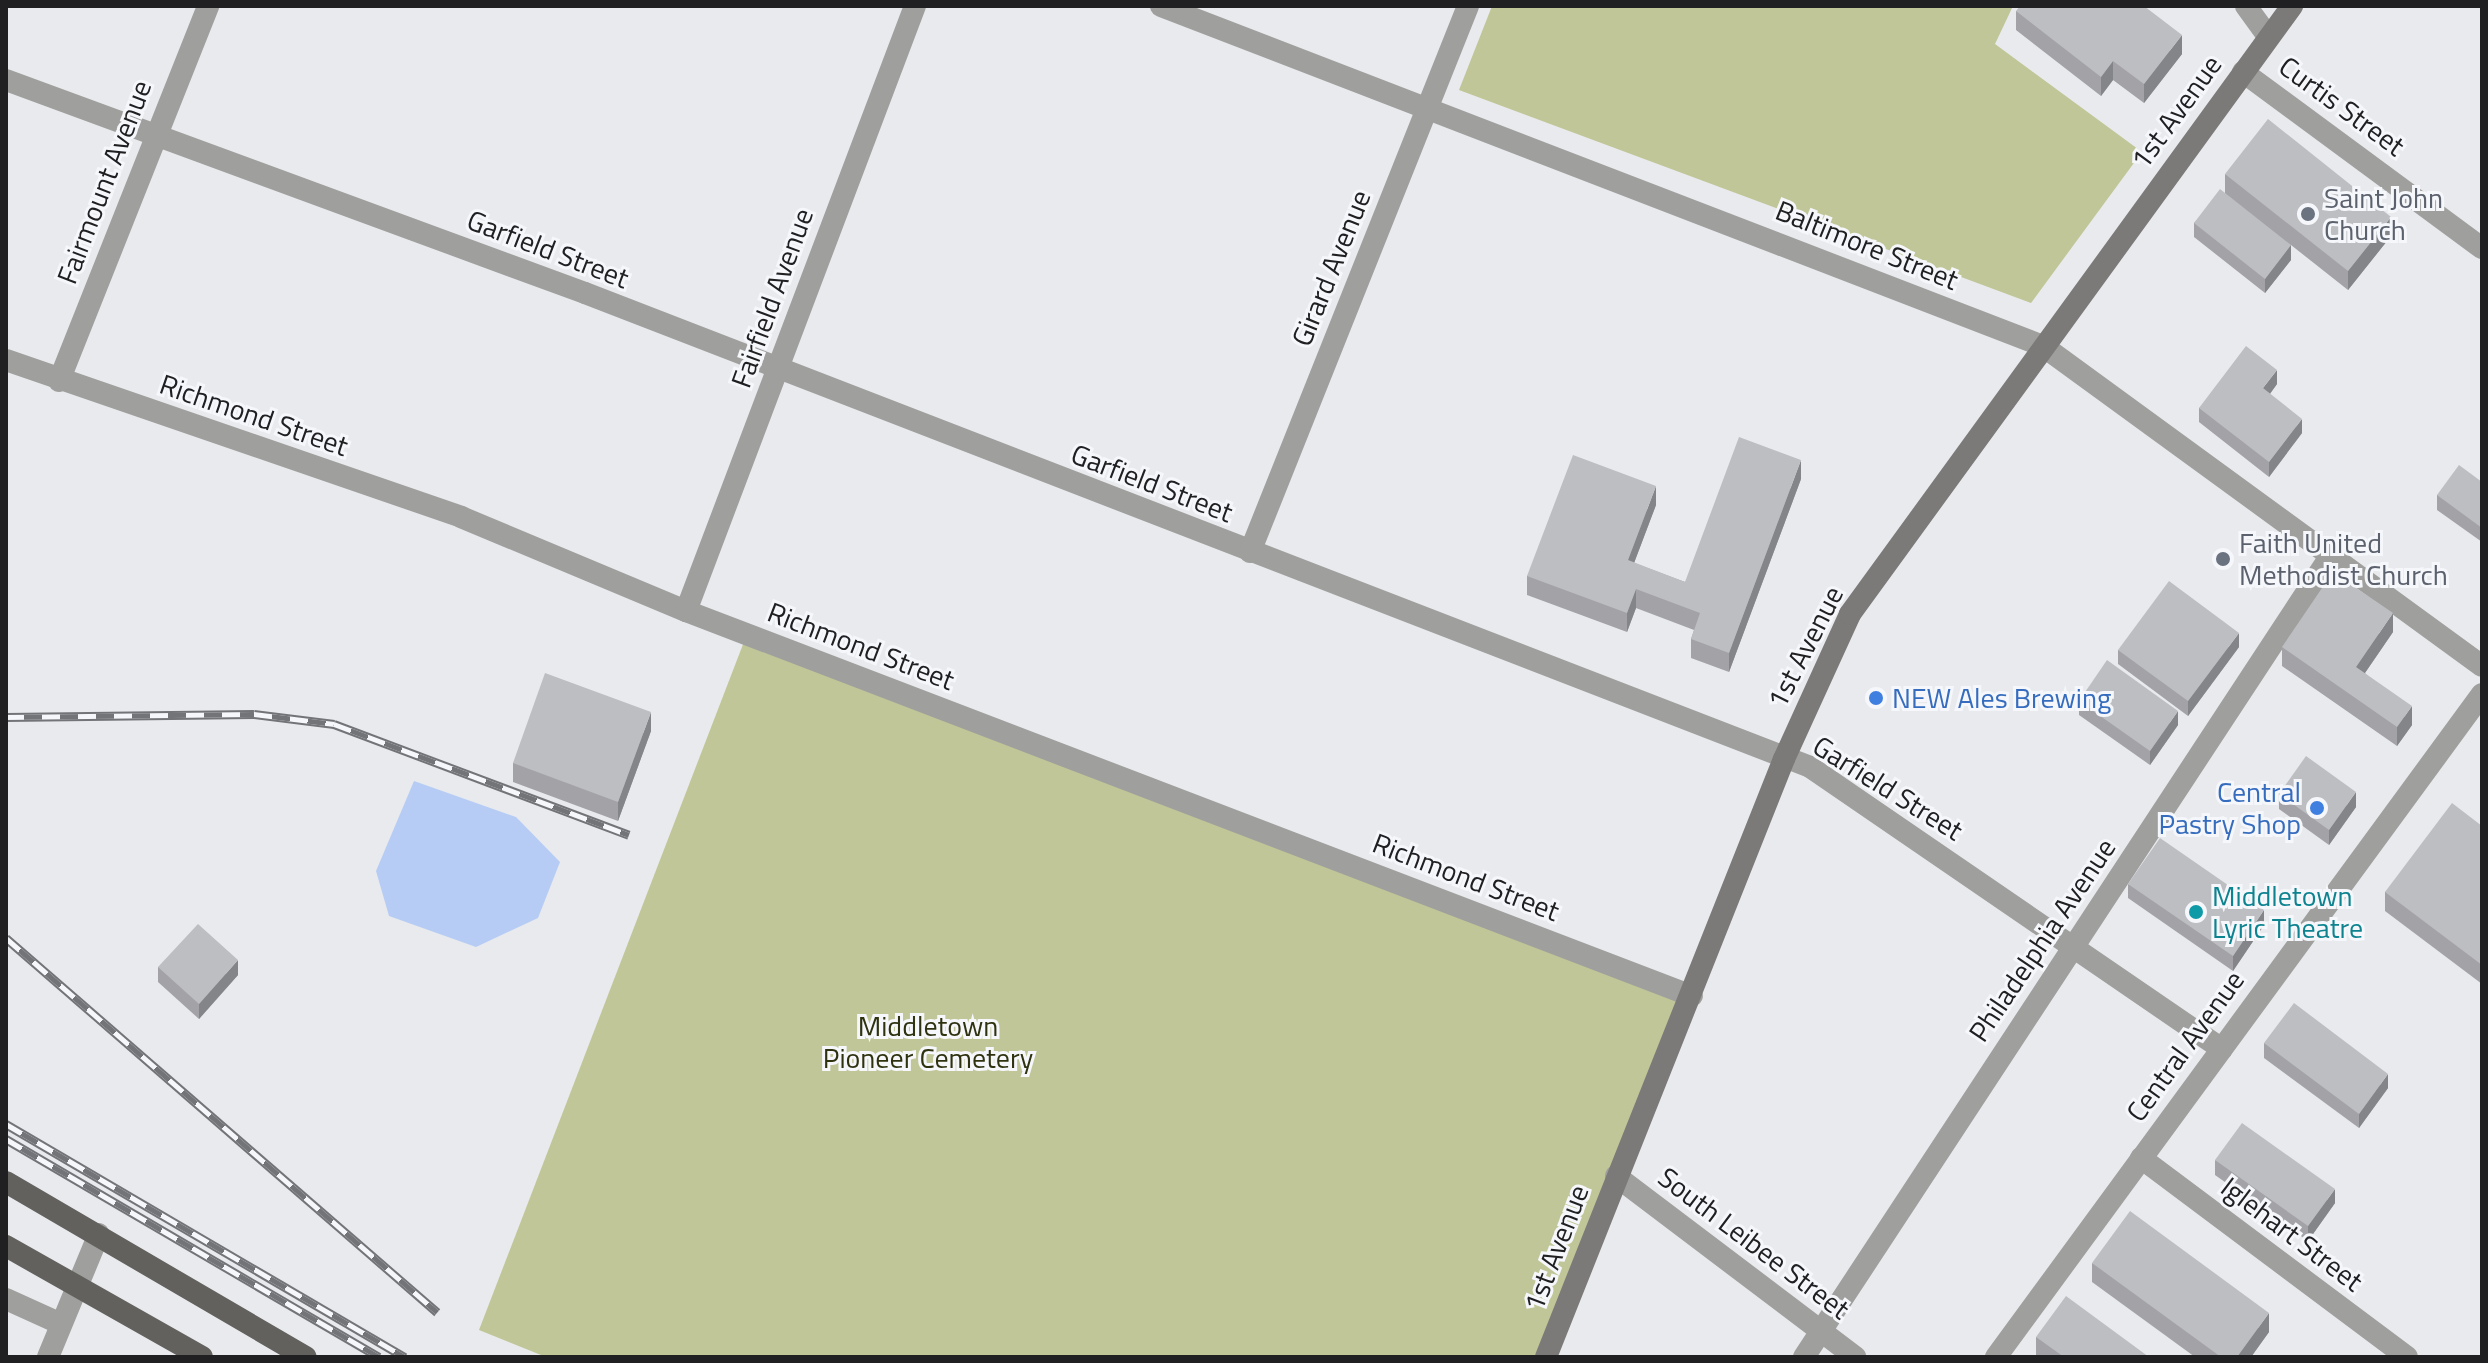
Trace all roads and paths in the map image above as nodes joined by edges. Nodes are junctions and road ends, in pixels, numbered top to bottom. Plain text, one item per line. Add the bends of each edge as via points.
1 (208, 6) edge
2 (915, 6) edge
3 (1161, 6) edge
4 (1468, 6) edge
5 (2246, 6) edge
6 (2292, 6) edge
7 (2268, 36) junction
8 (2243, 72) junction
9 (6, 80) edge
10 (1430, 105) junction
11 (154, 135) junction
12 (2482, 248) edge
13 (2043, 346) junction
14 (6, 360) edge
15 (777, 372) junction
16 (59, 381) junction
17 (1250, 552) junction
18 (2331, 555) junction
19 (686, 611) junction
20 (2482, 666) edge
21 (2482, 694) edge
22 (1784, 759) junction
23 (2073, 949) junction
24 (1692, 996) junction
25 (2222, 1049) junction
26 (2141, 1158) junction
27 (1616, 1176) junction
28 (6, 1182) edge
29 (99, 1234) junction
30 (6, 1246) edge
31 (77, 1284) junction
32 (6, 1299) edge
33 (61, 1324) junction
34 (1820, 1331) junction
35 (48, 1357) edge
36 (202, 1357) edge
37 (306, 1357) edge
38 (1546, 1357) edge
39 (1804, 1357) edge
40 (1855, 1357) edge
41 (1996, 1357) edge
42 (2407, 1357) edge

1 - 11 street, Fairmount Avenue
2 - 15 street, Fairfield Avenue
3 - 10 street, Baltimore Street
4 - 10 street, Girard Avenue
5 - 7 street, Curtis Street
6 - 7 main road, 1st Avenue
7 - 8 main road, 1st Avenue
8 - 12 street, Curtis Street
8 - 13 main road, 1st Avenue
9 - 11 street, Garfield Street
10 - 13 street, Baltimore Street
10 - 17 street, Girard Avenue
11 - 15 street, Garfield Street
11 - 16 street, Fairmount Avenue
13 - 18 street, Baltimore Street
13 - 22 main road, 1st Avenue via 1850,614
14 - 16 street, Richmond Street
15 - 17 street, Garfield Street
15 - 19 street, Fairfield Avenue
16 - 19 street, Richmond Street via 461,517
17 - 22 street, Garfield Street
18 - 20 street, Baltimore Street
18 - 23 street, Philadelphia Avenue
19 - 24 street, Richmond Street
21 - 25 street, Central Avenue
22 - 23 street, Garfield Street via 1810,767
22 - 24 main road, 1st Avenue
23 - 25 street, Garfield Street
23 - 34 street, Philadelphia Avenue
24 - 27 main road, 1st Avenue
25 - 26 street, Central Avenue
26 - 41 street, Central Avenue
26 - 42 street, Iglehart Street
27 - 34 street, South Leibee Street
27 - 38 main road, 1st Avenue
28 - 29 main road
29 - 31 street
29 - 37 main road
30 - 31 main road
31 - 33 street
31 - 36 main road
32 - 33 street
33 - 35 street
34 - 39 street, Philadelphia Avenue
34 - 40 street, South Leibee Street

